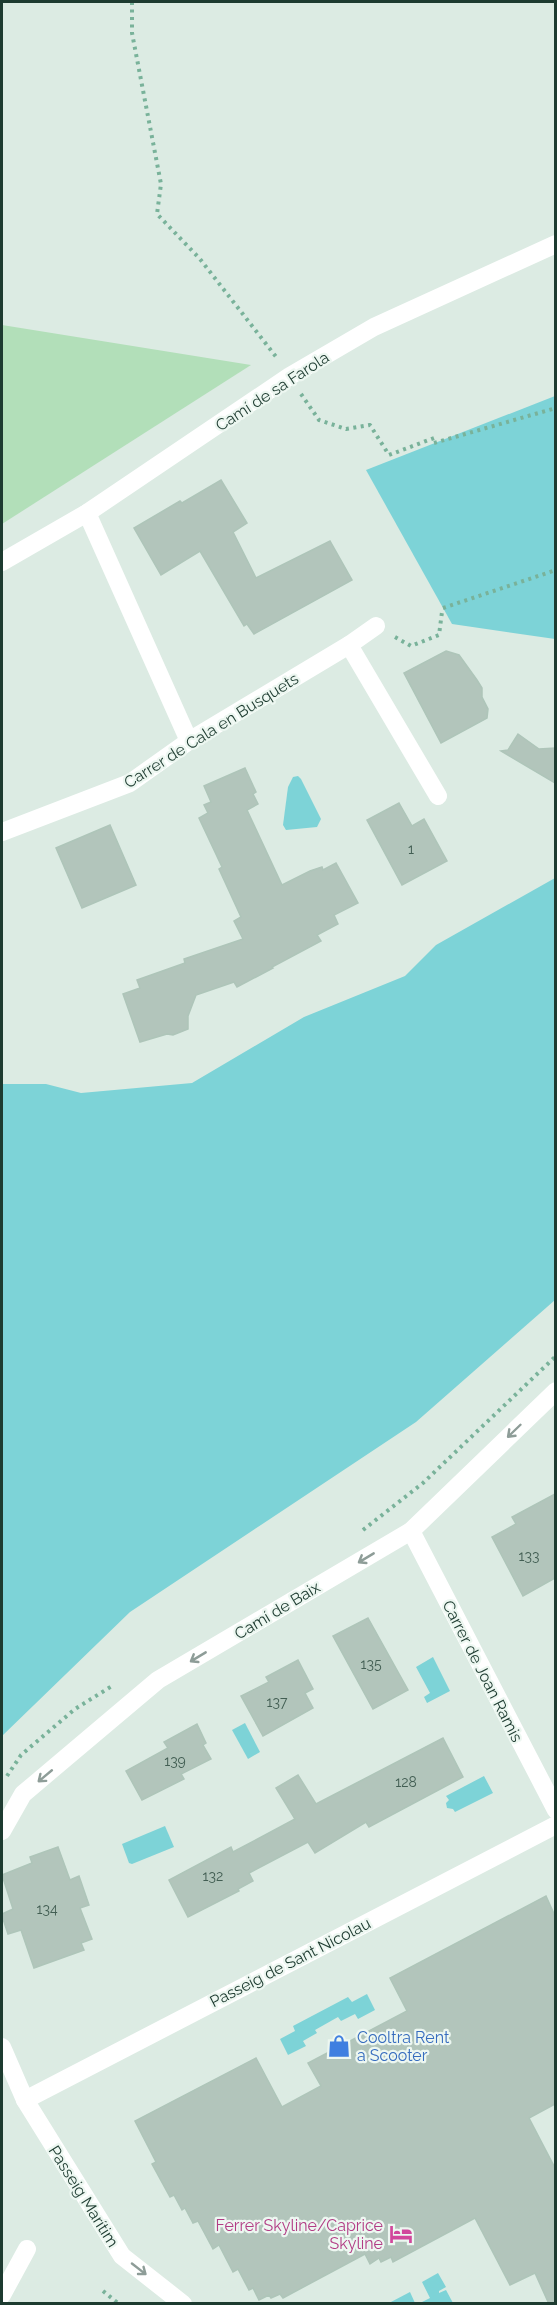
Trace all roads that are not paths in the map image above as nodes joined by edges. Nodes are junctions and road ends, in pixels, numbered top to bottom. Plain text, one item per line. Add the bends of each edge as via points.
1 (555, 244) edge
2 (87, 513) junction
3 (2, 562) edge
4 (376, 626) road end
5 (349, 645) junction
6 (189, 741) junction
7 (438, 796) dead end
8 (2, 831) edge
9 (555, 1391) edge
10 (411, 1531) junction
11 (555, 1810) edge
12 (555, 1826) edge
13 (2, 1831) edge
14 (2, 2047) edge
15 (25, 2100) junction
16 (27, 2249) dead end
17 (2, 2295) edge
18 (183, 2304) edge

1 - 2 street, Camí de sa Farola via 374,327 290,376
2 - 3 street, Camí de sa Farola
2 - 6 street
4 - 5 street, Carrer de Cala en Busquets
5 - 6 street, Carrer de Cala en Busquets
5 - 7 street
6 - 8 street, Carrer de Cala en Busquets via 130,783
9 -> 10 street, Camí de Baix
10 - 11 street, Carrer de Joan Ramis
10 -> 13 street, Camí de Baix via 158,1680 23,1794
12 - 15 street, Passeig de Sant Nicolau
14 - 15 street
15 -> 18 street, Passeig Marítim via 122,2256
16 - 17 street

